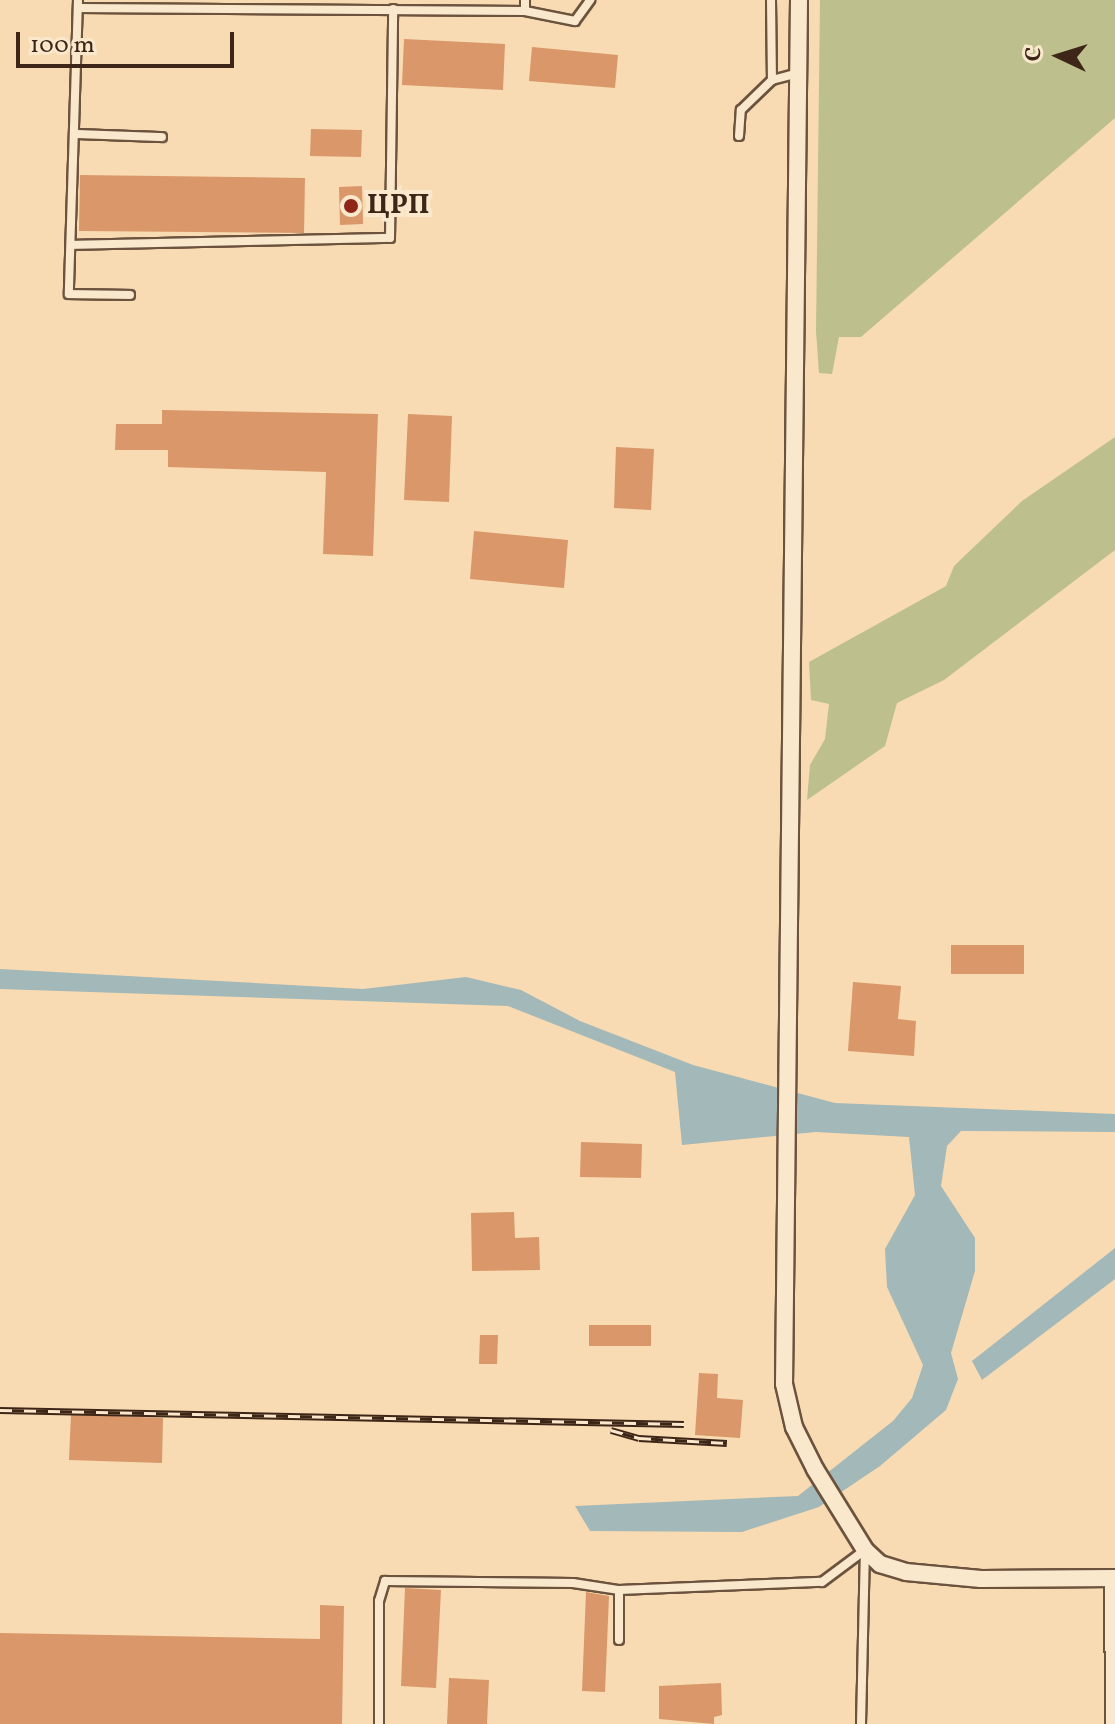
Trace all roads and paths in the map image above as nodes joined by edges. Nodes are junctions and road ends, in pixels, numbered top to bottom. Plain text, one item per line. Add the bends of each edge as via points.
1 (525, 0) edge
2 (590, 0) edge
3 (771, 0) edge
4 (799, 0) edge
5 (78, 4) edge
6 (393, 9) junction
7 (525, 11) junction
8 (800, 72) junction
9 (772, 80) junction
10 (74, 134) junction
11 (739, 136) dead end
12 (162, 137) dead end
13 (71, 245) junction
14 (130, 295) dead end
15 (865, 1550) junction
16 (1114, 1578) edge
17 (619, 1590) junction
18 (619, 1640) dead end
19 (379, 1724) edge
20 (861, 1724) edge
21 (1114, 1724) edge

1 - 7 lane
2 - 7 lane via 575,21
3 - 9 lane
4 - 8 street
5 - 6 lane
5 - 10 lane
6 - 7 lane
6 - 13 lane via 390,238
8 - 9 lane
8 - 15 street via 784,1384 794,1427
9 - 11 lane via 741,110
10 - 12 lane
10 - 13 lane
13 - 14 lane via 69,294
15 - 16 street via 880,1564 906,1572 981,1579
15 - 17 lane via 822,1582
15 - 20 lane
16 - 21 street
17 - 18 lane
17 - 19 lane via 573,1583 385,1581 379,1601

